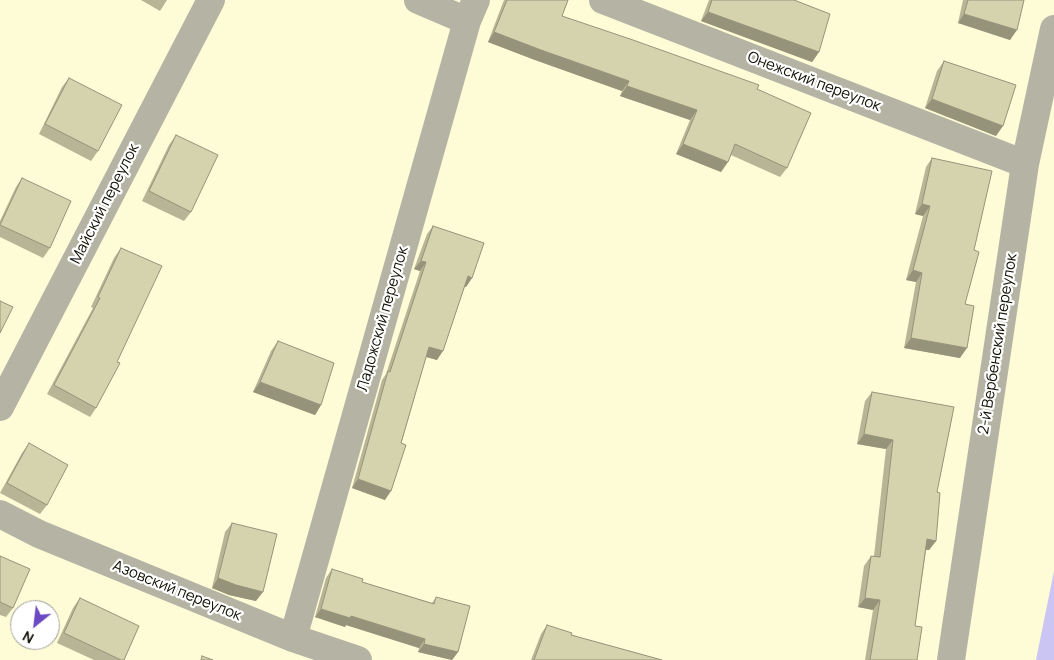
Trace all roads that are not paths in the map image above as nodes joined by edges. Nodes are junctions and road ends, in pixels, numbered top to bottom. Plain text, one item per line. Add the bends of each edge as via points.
1 (211, 0) edge
2 (418, 0) edge
3 (603, 0) edge
4 (472, 10) edge
5 (1054, 29) edge
6 (1025, 164) junction
7 (0, 407) edge
8 (0, 514) edge
9 (293, 638) junction
10 (358, 660) edge
11 (951, 660) edge

1 - 7 street, Майский переулок
2 - 4 street
3 - 6 street, Онежский переулок
4 - 9 street, Ладожский переулок
5 - 6 street, 2-й Вербенский переулок
6 - 11 street, 2-й Вербенский переулок
8 - 9 street, Азовский переулок via 39,534
9 - 10 street, Азовский переулок

